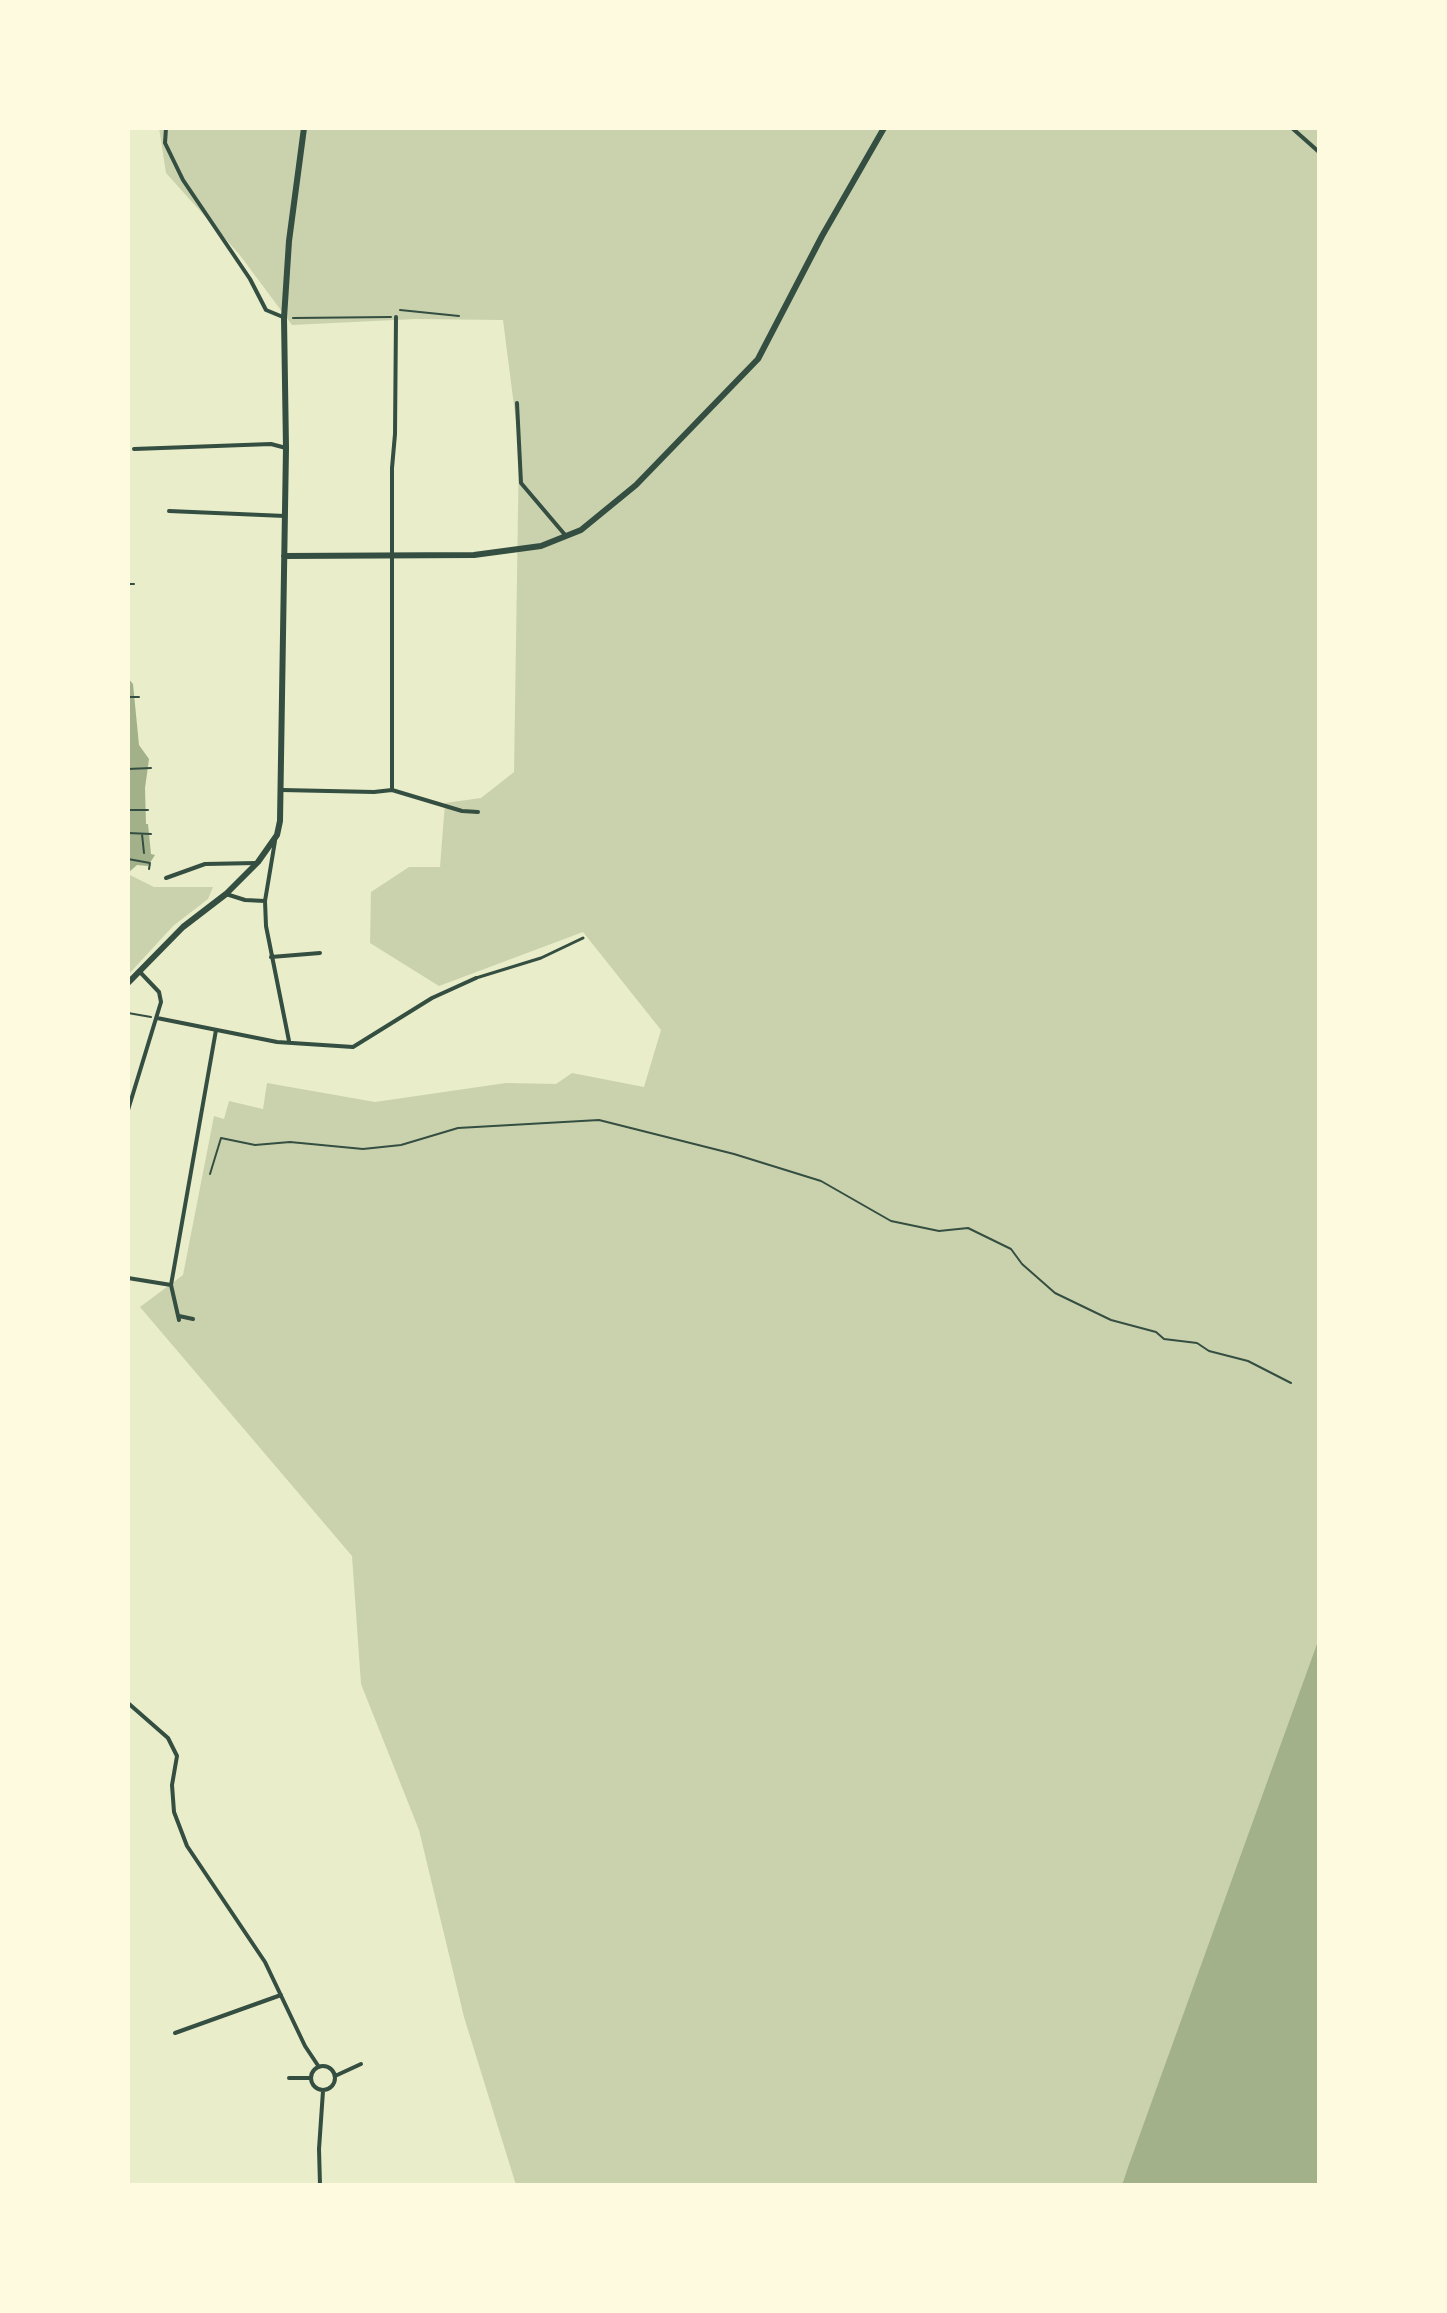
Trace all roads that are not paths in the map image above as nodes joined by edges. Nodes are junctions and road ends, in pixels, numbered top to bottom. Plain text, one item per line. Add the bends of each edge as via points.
1 (166, 128) edge
2 (304, 128) edge
3 (884, 128) edge
4 (1292, 128) edge
5 (1319, 152) edge
6 (396, 317) road end
7 (284, 318) junction
8 (517, 403) dead end
9 (286, 448) junction
10 (134, 449) dead end
11 (169, 511) dead end
12 (285, 516) junction
13 (566, 537) junction
14 (393, 554) junction
15 (284, 556) junction
16 (282, 790) junction
17 (392, 790) junction
18 (478, 812) dead end
19 (277, 835) junction
20 (258, 862) junction
21 (166, 878) dead end
22 (226, 894) junction
23 (265, 901) junction
24 (583, 938) dead end
25 (320, 953) dead end
26 (271, 957) junction
27 (139, 971) junction
28 (476, 978) joint
29 (128, 983) edge
30 (157, 1018) junction
31 (216, 1030) junction
32 (289, 1041) junction
33 (128, 1110) edge
34 (128, 1278) edge
35 (171, 1285) junction
36 (193, 1319) dead end
37 (128, 1703) edge
38 (281, 1995) junction
39 (175, 2033) dead end
40 (361, 2064) dead end
41 (319, 2067) junction
42 (335, 2076) junction
43 (289, 2078) dead end
44 (311, 2078) junction
45 (323, 2091) junction
46 (320, 2185) edge

1 - 7 street via 165,143 183,180 266,310
2 - 7 street
3 - 13 street via 758,359 636,485 596,520
4 - 5 street
6 - 14 street
7 - 9 street
8 - 13 street via 521,483
9 - 10 street via 271,444
9 - 12 street
11 - 12 street
12 - 15 street
13 - 14 street via 505,552
14 - 15 street
14 - 17 street
15 - 16 street
16 - 17 street
16 - 19 street
17 - 18 street
19 - 20 street
19 - 23 street
20 - 21 street via 205,864
20 - 22 street
22 - 23 street
22 - 27 street
23 - 26 street
24 - 28 street via 541,958
25 - 26 street
26 - 32 street
27 - 29 street
27 - 30 street via 159,992
28 - 32 street via 432,998 353,1047
30 - 31 street
30 - 33 street
31 - 32 street
31 - 35 street
34 - 35 street
35 - 36 street via 179,1318
37 - 38 street via 168,1738 177,1756 174,1812 187,1846 265,1962
38 - 39 street
38 - 41 street
40 - 42 street
41 - 42 street via 331,2069
41 - 44 street
42 - 45 street via 331,2088
43 - 44 street
44 - 45 street
45 - 46 street

